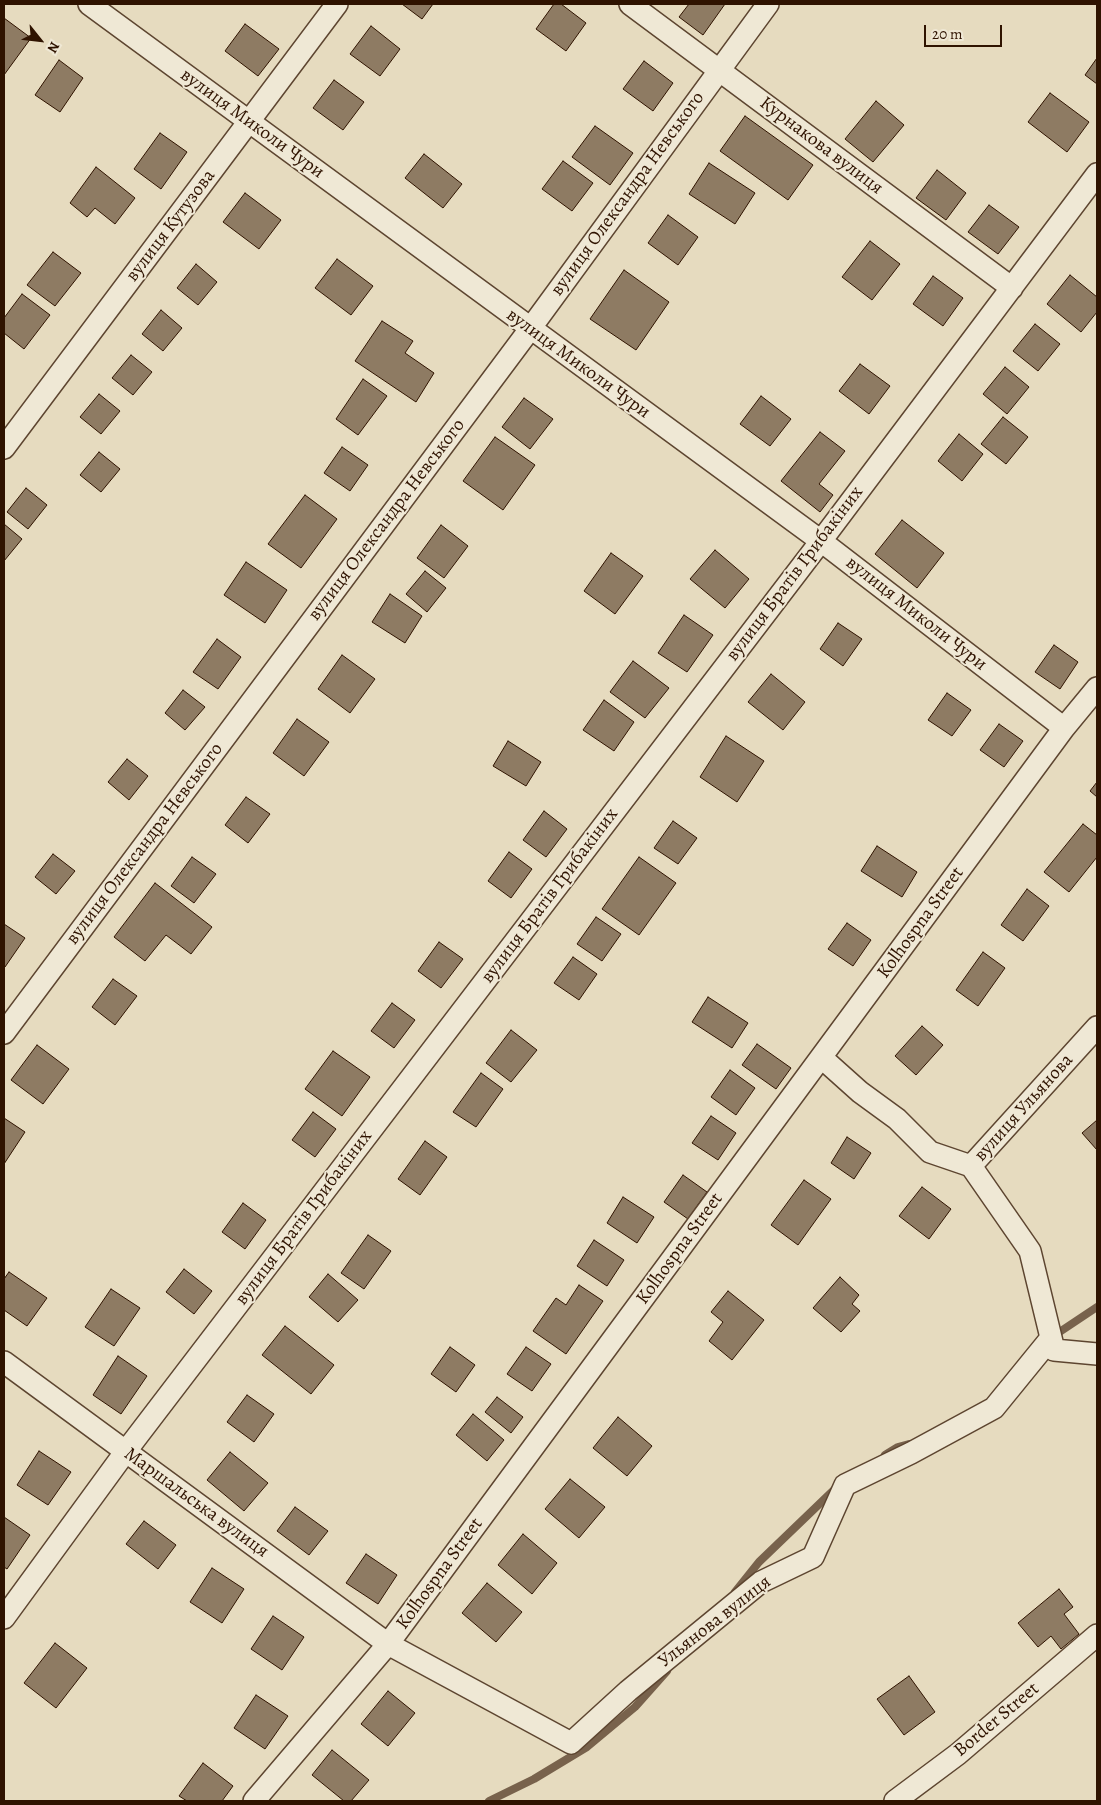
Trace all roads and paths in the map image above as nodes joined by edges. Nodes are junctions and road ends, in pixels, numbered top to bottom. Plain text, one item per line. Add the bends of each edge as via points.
1 (89, 4) edge
2 (336, 4) edge
3 (630, 4) edge
4 (768, 4) edge
5 (719, 70) junction
6 (250, 122) junction
7 (1097, 174) edge
8 (1012, 288) junction
9 (530, 329) junction
10 (4, 448) edge
11 (821, 541) junction
12 (1097, 688) edge
13 (1064, 728) junction
14 (1097, 1027) edge
15 (4, 1033) edge
16 (822, 1058) junction
17 (971, 1166) junction
18 (1051, 1338) junction
19 (1097, 1354) edge
20 (4, 1362) edge
21 (126, 1451) junction
22 (4, 1618) edge
23 (1097, 1635) edge
24 (388, 1644) junction
25 (254, 1801) edge
26 (895, 1801) edge

1 - 6 street, вулиця Миколи Чури
2 - 6 street, вулиця Кутузова
3 - 5 street, Курнакова вулиця
4 - 5 street, вулиця Олександра Невського
5 - 8 street, Курнакова вулиця
5 - 9 street, вулиця Олександра Невського
6 - 9 street, вулиця Миколи Чури
6 - 10 street, вулиця Кутузова
7 - 8 street, вулиця Братів Грибакіних
8 - 11 street, вулиця Братів Грибакіних
9 - 11 street, вулиця Миколи Чури
9 - 15 street, вулиця Олександра Невського
11 - 13 street, вулиця Миколи Чури
11 - 21 street, вулиця Братів Грибакіних
12 - 13 street, Kolhospna Street
13 - 16 street, Kolhospna Street
14 - 17 street, вулиця Ульянова
16 - 17 street via 930,1152
16 - 24 street, Kolhospna Street
17 - 18 street via 1030,1251
18 - 19 street via 1054,1350
18 - 24 street, Ульянова вулиця via 994,1408 911,1454 845,1485 813,1557 761,1582 570,1743
20 - 21 street, Маршальська вулиця
21 - 22 street, вулиця Братів Грибакіних
21 - 24 street, Маршальська вулиця
23 - 26 street, Border Street via 958,1754
24 - 25 street, Kolhospna Street

